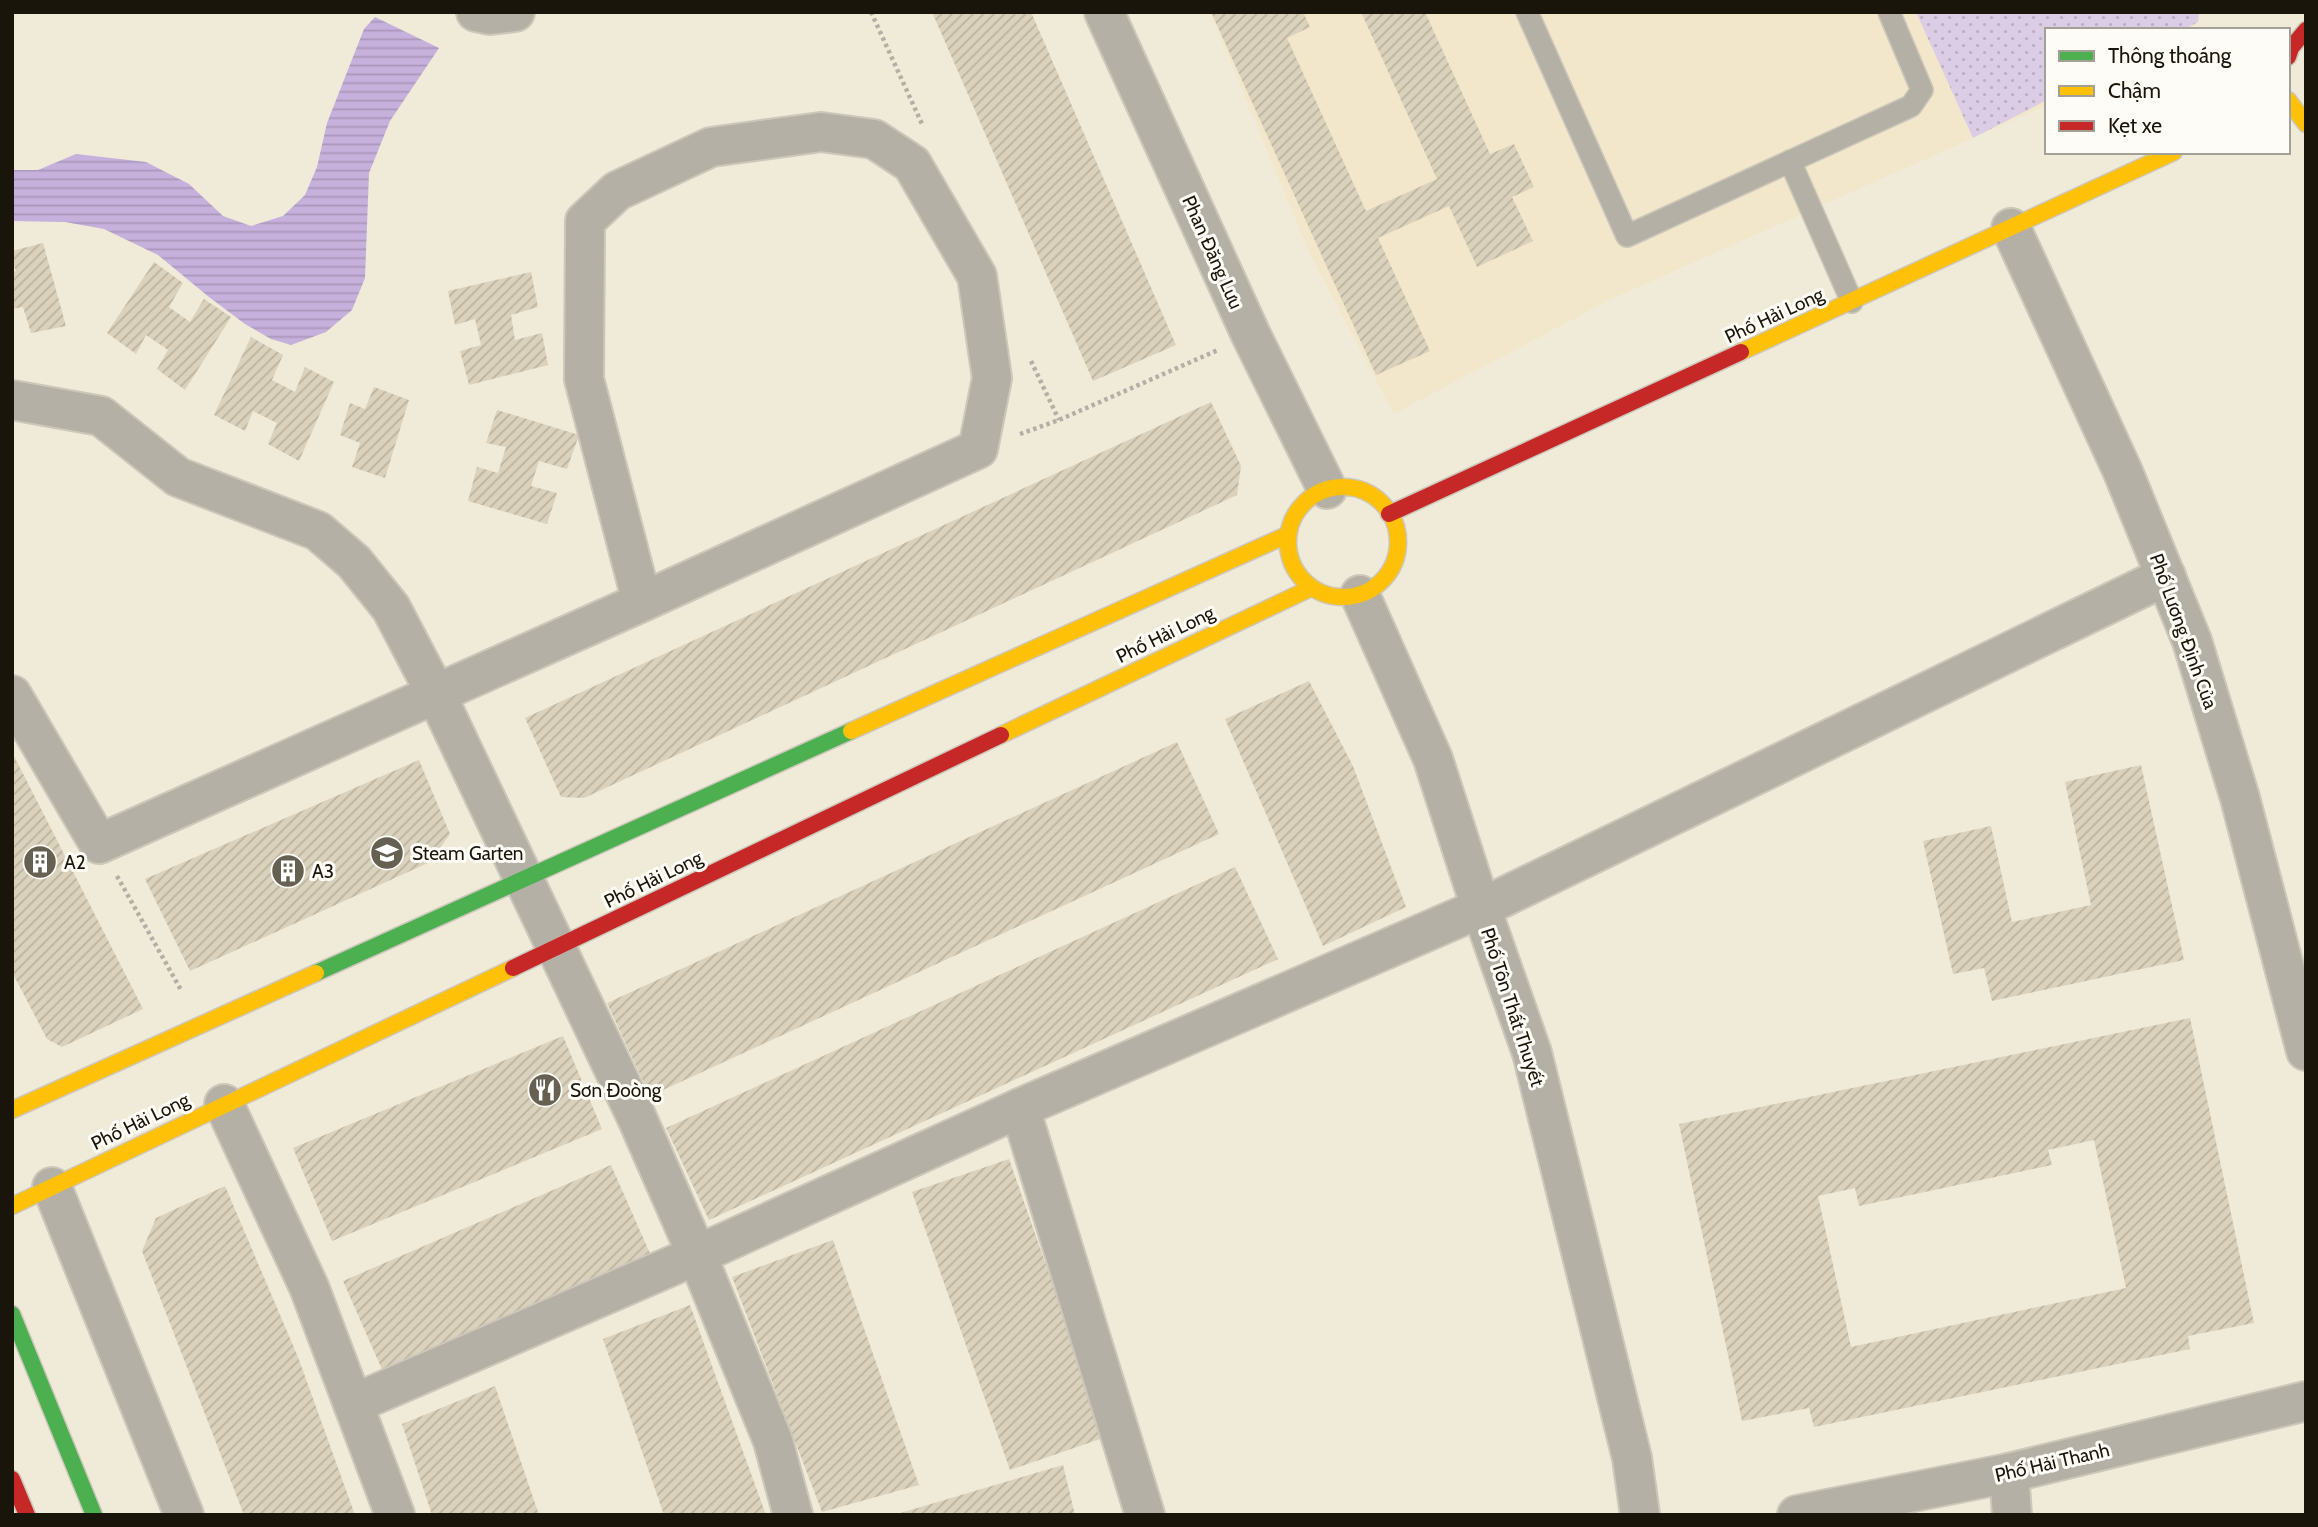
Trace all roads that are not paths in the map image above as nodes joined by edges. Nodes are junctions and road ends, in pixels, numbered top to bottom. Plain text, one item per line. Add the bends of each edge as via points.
1 (476, 12) edge
2 (515, 12) edge
3 (1104, 12) edge
4 (1527, 12) edge
5 (1889, 12) edge
6 (2300, 12) edge
7 (2306, 24) edge
8 (2306, 30) edge
9 (2290, 51) edge
10 (2290, 103) edge
11 (2306, 124) edge
12 (2170, 154) edge
13 (1790, 161) junction
14 (2011, 228) junction
15 (1852, 303) junction
16 (12, 400) edge
17 (1327, 489) junction
18 (1389, 514) junction
19 (1287, 535) junction
20 (2166, 576) junction
21 (1311, 588) junction
22 (1360, 595) junction
23 (642, 602) junction
24 (436, 694) junction
25 (12, 695) edge
26 (523, 879) junction
27 (1481, 908) junction
28 (555, 948) junction
29 (2306, 1051) edge
30 (224, 1104) junction
31 (1020, 1108) junction
32 (12, 1110) edge
33 (52, 1187) junction
34 (12, 1206) edge
35 (697, 1255) junction
36 (12, 1314) edge
37 (2306, 1401) edge
38 (353, 1404) junction
39 (2009, 1473) junction
40 (12, 1479) edge
41 (27, 1515) edge
42 (94, 1515) edge
43 (184, 1515) edge
44 (395, 1515) edge
45 (793, 1515) edge
46 (1145, 1515) edge
47 (1640, 1515) edge
48 (1797, 1515) edge
49 (2012, 1515) edge

1 - 2 street
3 - 17 street, Phan Đăng Lưu via 1251,335
4 - 13 lane via 1627,236
5 - 13 lane via 1922,90 1911,106
6 - 7 street
8 - 9 street
10 - 11 street
12 - 14 street, Phố Hải Long
13 - 15 lane
14 - 15 street, Phố Hải Long
14 - 20 street, Phố Lương Định Của
15 - 18 street, Phố Hải Long
16 - 24 street via 101,416 178,477 318,531 354,562 391,608
17 - 18 street via 1362,491 1378,500
17 - 19 street via 1308,499 1294,515
18 - 22 street via 1397,532 1397,552 1378,586
19 - 21 street via 1297,573
19 - 26 street, Phố Hải Long
20 - 27 street
20 - 29 street, Phố Lương Định Của via 2192,641 2240,798
21 - 22 street via 1326,596
21 - 28 street, Phố Hải Long
22 - 27 street, Phố Tôn Thất Thuyết via 1433,759
23 - 23 street via 584,379 585,221 617,191 711,147 821,132 874,139 912,164 977,276 992,378 978,449
23 - 24 street
24 - 25 street via 99,844
24 - 26 street
26 - 28 street
26 - 32 street, Phố Hải Long
27 - 31 street
27 - 47 street, Phố Tôn Thất Thuyết via 1532,1053 1632,1458
28 - 30 street, Phố Hải Long
28 - 35 street
30 - 33 street, Phố Hải Long
30 - 38 street via 309,1287
31 - 35 street
31 - 46 street
33 - 34 street, Phố Hải Long
33 - 43 street
35 - 38 street
35 - 45 street via 772,1441
36 - 42 street
37 - 39 street, Phố Hải Thanh
38 - 44 street
39 - 48 street, Phố Hải Thanh
39 - 49 street
40 - 41 street

